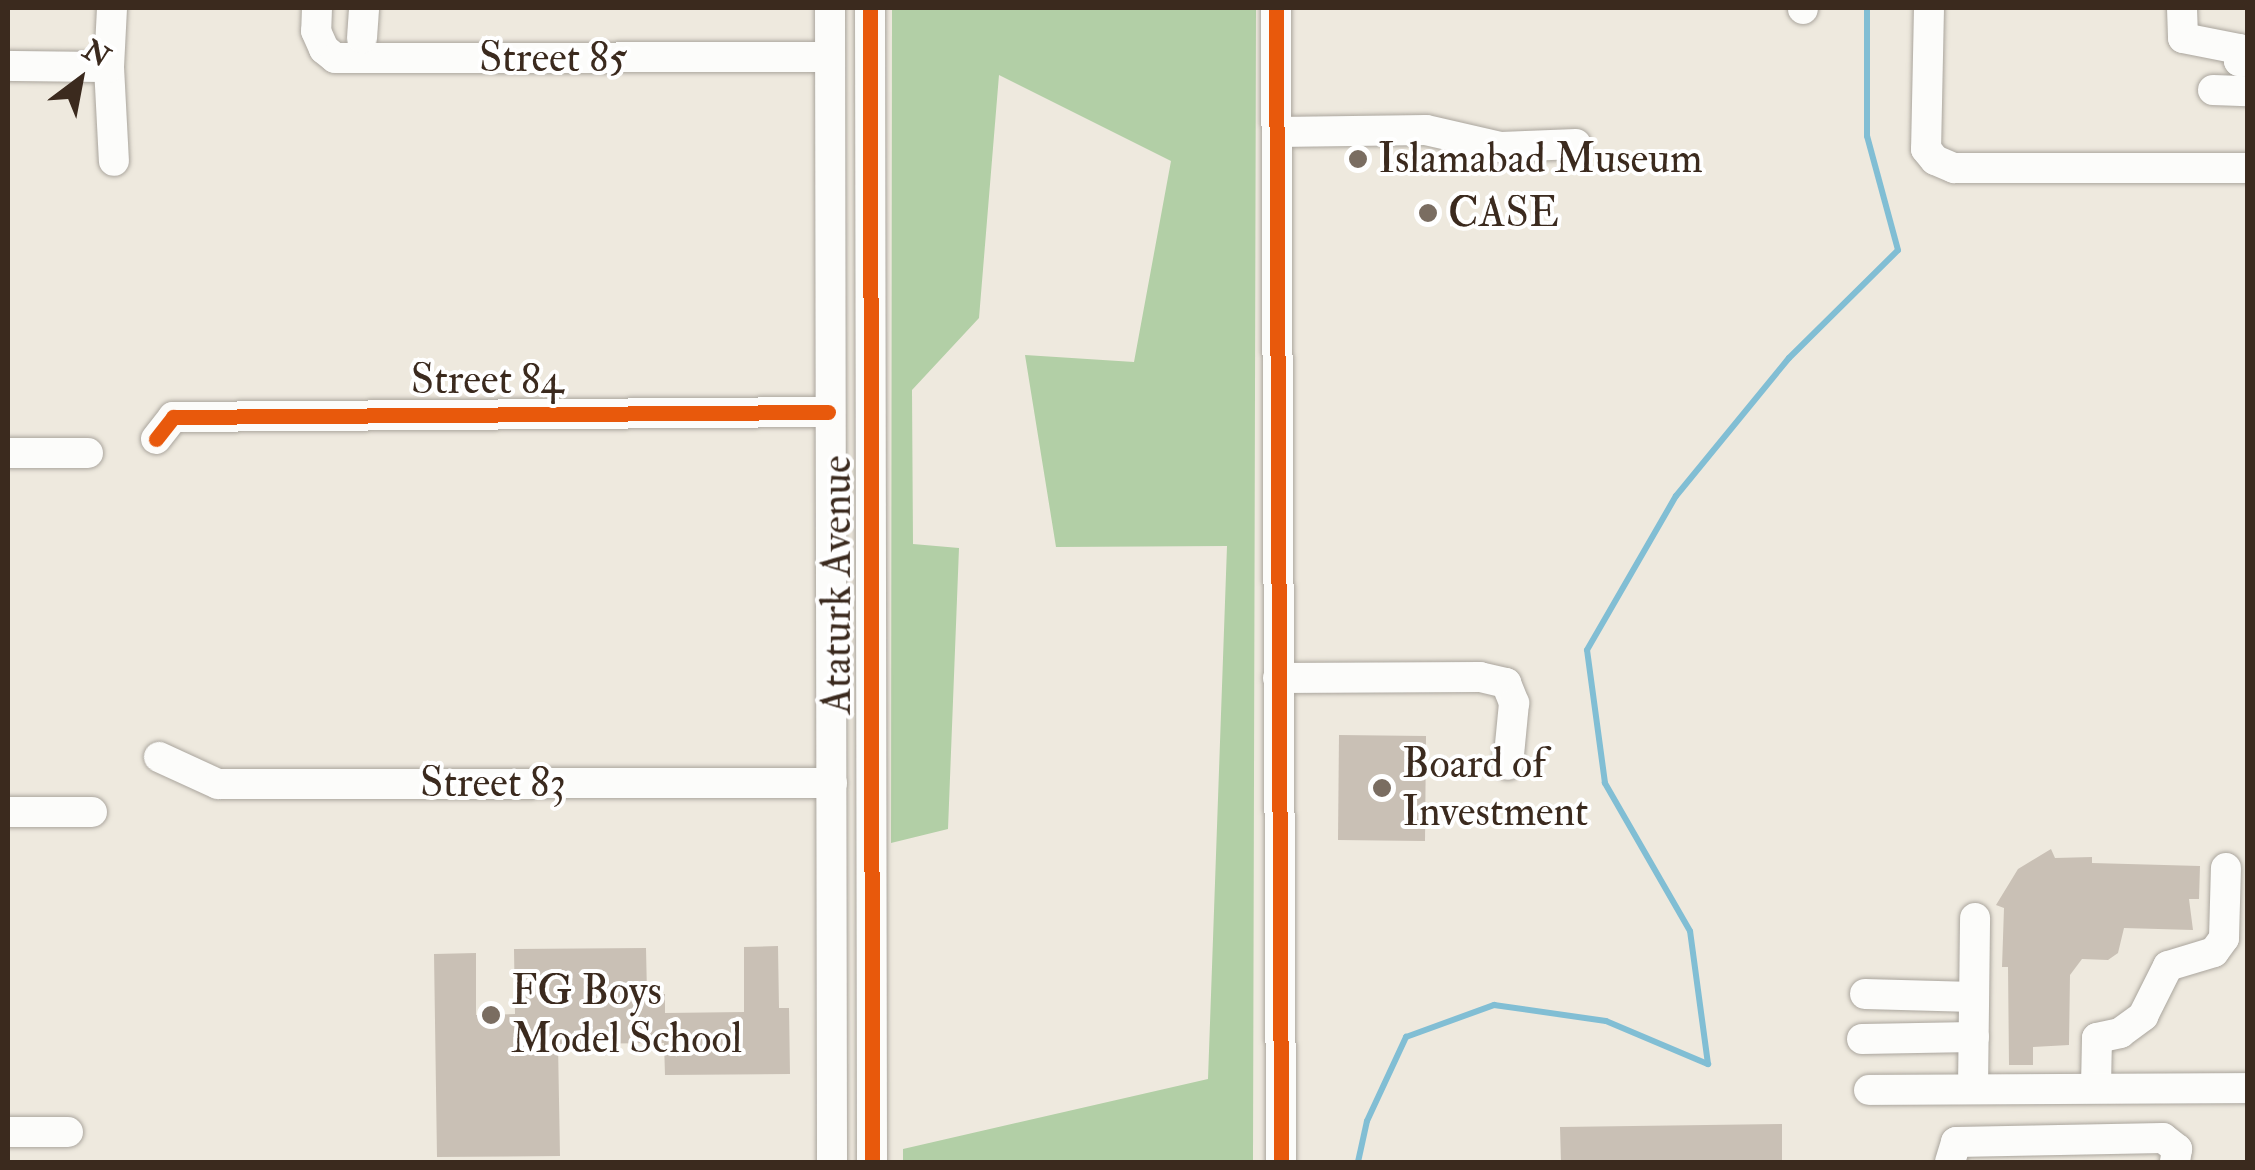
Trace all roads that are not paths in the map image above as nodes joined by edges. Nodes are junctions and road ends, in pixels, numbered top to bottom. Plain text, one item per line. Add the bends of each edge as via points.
1 (112, 8) edge
2 (317, 8) edge
3 (364, 8) edge
4 (830, 8) edge
5 (870, 8) edge
6 (1276, 8) edge
7 (1929, 8) edge
8 (2182, 8) edge
9 (362, 38) dead end
10 (830, 58) junction
11 (2248, 62) edge
12 (8, 66) edge
13 (108, 67) junction
14 (2213, 90) dead end
15 (2248, 91) edge
16 (1278, 132) junction
17 (1576, 144) dead end
18 (114, 161) dead end
19 (2248, 168) edge
20 (828, 412) junction
21 (156, 439) dead end
22 (8, 453) edge
23 (88, 453) dead end
24 (1278, 678) junction
25 (159, 757) dead end
26 (1508, 765) dead end
27 (832, 783) junction
28 (8, 812) edge
29 (92, 812) dead end
30 (872, 868) junction
31 (2226, 868) dead end
32 (832, 870) junction
33 (1975, 918) dead end
34 (1866, 994) dead end
35 (1974, 997) junction
36 (1862, 1038) dead end
37 (1974, 1038) junction
38 (2096, 1086) junction
39 (1973, 1088) junction
40 (2248, 1088) edge
41 (1869, 1090) dead end
42 (8, 1132) edge
43 (68, 1132) dead end
44 (832, 1162) edge
45 (872, 1162) edge
46 (1281, 1162) edge
47 (1950, 1162) edge
48 (2175, 1162) edge

1 - 13 street
2 - 10 street, Street 85 via 316,31 335,58
3 - 9 street
4 - 10 street, Ataturk Avenue
5 - 30 street, Ataturk Avenue
6 - 16 street
7 - 19 street via 1926,149 1934,160 1954,168
8 - 11 street via 2183,38 2239,49 2239,61
10 - 20 street, Ataturk Avenue
12 - 13 street
13 - 18 street
14 - 15 street
16 - 17 street via 1426,130 1501,147
16 - 24 street
20 - 21 street, Street 84 via 173,417
20 - 27 street, Ataturk Avenue
22 - 23 street
24 - 26 street via 1480,677 1506,683 1514,703
24 - 46 street
25 - 27 street, Street 83 via 218,784
27 - 32 street, Ataturk Avenue
28 - 29 street
30 - 32 street
30 - 45 street, Ataturk Avenue
31 - 38 street via 2224,938 2214,952 2168,966 2143,1016 2097,1038
32 - 44 street, Ataturk Avenue
33 - 35 street
34 - 35 street
35 - 37 street
36 - 37 street
37 - 39 street
38 - 39 street
38 - 40 street
39 - 41 street
42 - 43 street
47 - 48 street via 1956,1142 2163,1138 2177,1148

